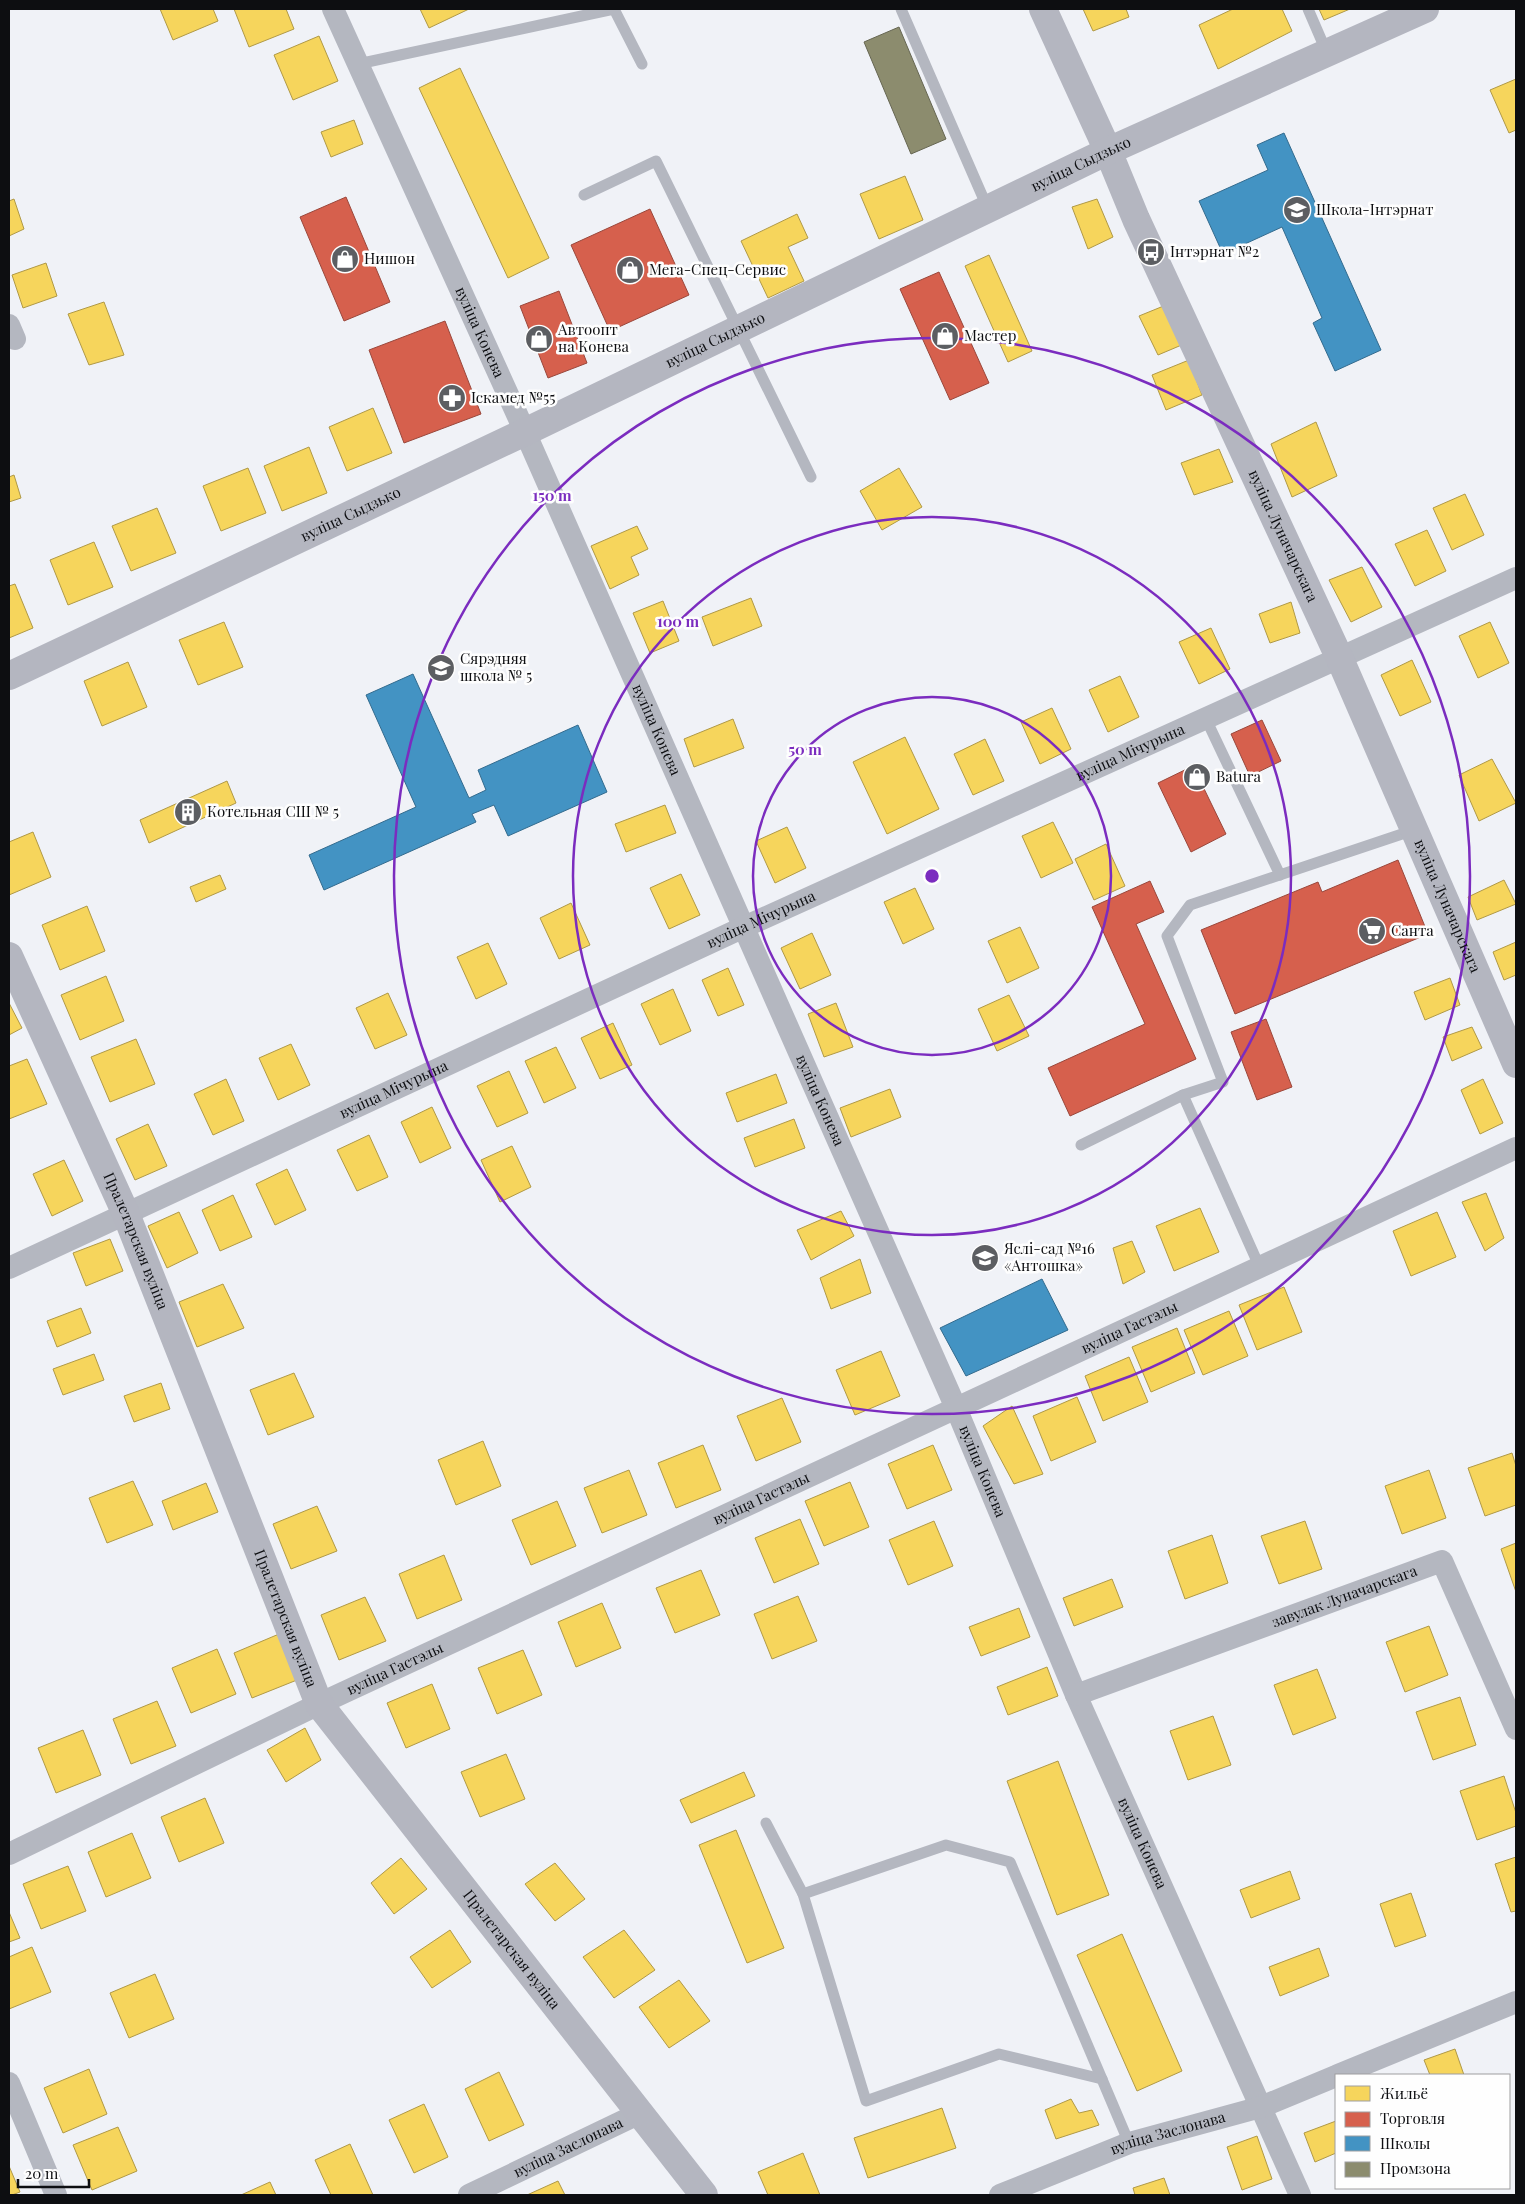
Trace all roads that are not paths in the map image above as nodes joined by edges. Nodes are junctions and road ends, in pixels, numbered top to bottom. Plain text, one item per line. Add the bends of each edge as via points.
1 (333, 9) edge
2 (614, 9) edge
3 (901, 9) edge
4 (1043, 9) edge
5 (1308, 9) edge
6 (1426, 9) edge
7 (1327, 54) junction
8 (358, 64) junction
9 (642, 64) dead end
10 (1108, 151) junction
11 (584, 194) dead end
12 (988, 209) junction
13 (738, 330) junction
14 (525, 432) junction
15 (811, 477) dead end
16 (1516, 578) edge
17 (1340, 659) junction
18 (9, 676) edge
19 (1206, 719) junction
20 (1414, 830) junction
21 (1280, 875) junction
22 (742, 928) junction
23 (9, 956) edge
24 (1516, 1064) edge
25 (1183, 1095) junction
26 (1081, 1145) dead end
27 (1516, 1148) edge
28 (126, 1214) junction
29 (9, 1268) edge
30 (1260, 1268) junction
31 (956, 1408) junction
32 (1076, 1694) junction
33 (319, 1704) junction
34 (1516, 1729) edge
35 (766, 1823) dead end
36 (9, 1854) edge
37 (803, 1894) junction
38 (1516, 2002) edge
39 (1342, 2074) edge
40 (1335, 2077) edge
41 (1102, 2079) junction
42 (9, 2083) edge
43 (1261, 2107) junction
44 (640, 2113) junction
45 (1129, 2143) junction
46 (56, 2195) edge
47 (469, 2195) edge
48 (704, 2195) edge
49 (1000, 2195) edge
50 (1300, 2195) edge

1 - 8 street, вуліца Конева
2 - 8 lane
2 - 9 lane
3 - 12 lane
4 - 10 street, вуліца Луначарскага
5 - 7 lane
6 - 7 street, вуліца Сыдзько
7 - 10 street, вуліца Сыдзько
8 - 14 street, вуліца Конева
10 - 12 street, вуліца Сыдзько
10 - 17 street, вуліца Луначарскага via 1139,227
11 - 13 lane via 656,161
12 - 13 street, вуліца Сыдзько
13 - 14 street, вуліца Сыдзько
13 - 15 lane
14 - 18 street, вуліца Сыдзько
14 - 22 street, вуліца Конева
16 - 17 street, вуліца Мічурына
17 - 19 street, вуліца Мічурына
17 - 20 street, вуліца Луначарскага
19 - 21 lane
19 - 22 street, вуліца Мічурына
20 - 21 lane
20 - 24 street, вуліца Луначарскага
21 - 25 lane via 1190,905 1167,936 1223,1082
22 - 28 street, вуліца Мічурына
22 - 31 street, вуліца Конева
23 - 28 street, Пралетарская вуліца
25 - 26 lane
25 - 30 lane
27 - 30 street, вуліца Гастэлы
28 - 29 street, вуліца Мічурына
28 - 33 street, Пралетарская вуліца
30 - 31 street, вуліца Гастэлы
31 - 32 street, вуліца Конева
31 - 33 street, вуліца Гастэлы
32 - 34 street, завулак Луначарскага via 1442,1561
32 - 43 street, вуліца Конева
33 - 36 street, вуліца Гастэлы
33 - 44 street, Пралетарская вуліца
35 - 37 lane
37 - 41 lane via 946,1845 1010,1862
37 - 41 lane via 866,2101 999,2054
38 - 39 street, вуліца Заслонава
40 - 43 street, вуліца Заслонава
41 - 45 lane
42 - 46 street
43 - 45 street, вуліца Заслонава
43 - 50 street, вуліца Конева
44 - 47 street, вуліца Заслонава
44 - 48 street, Пралетарская вуліца
45 - 49 street, вуліца Заслонава

